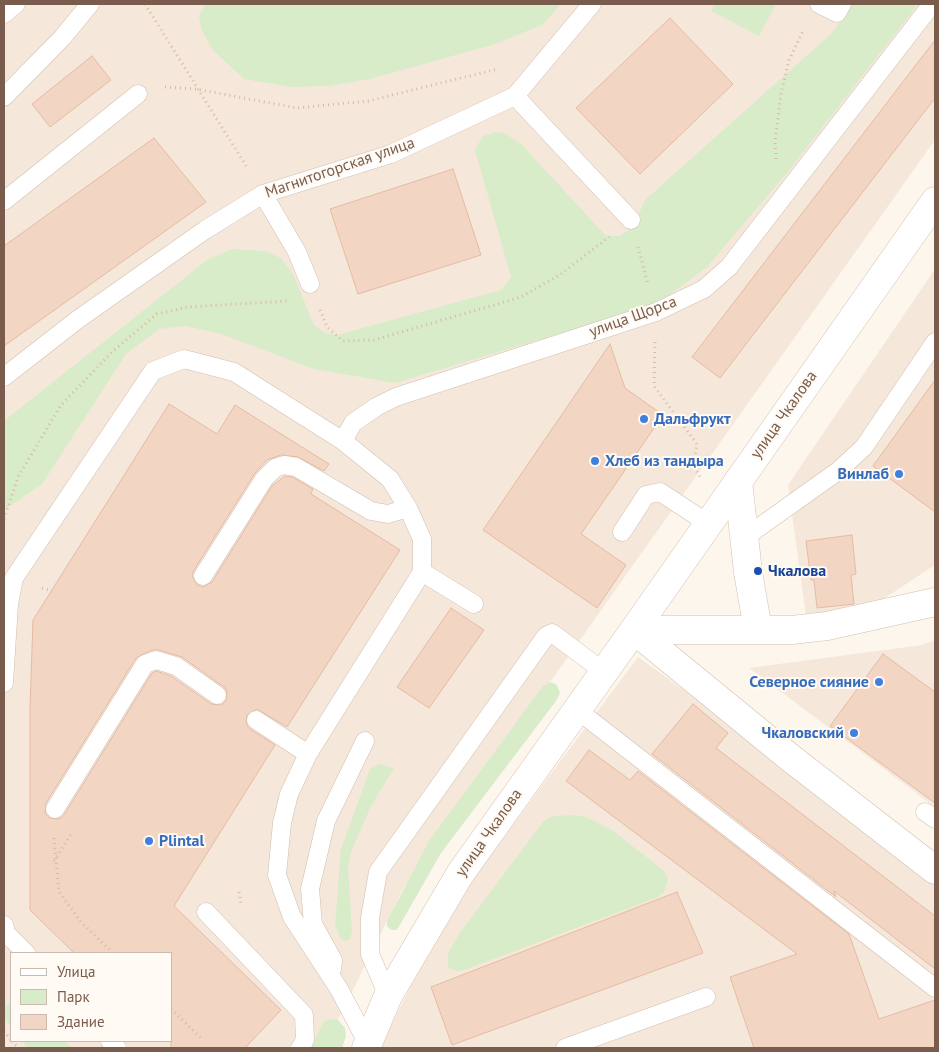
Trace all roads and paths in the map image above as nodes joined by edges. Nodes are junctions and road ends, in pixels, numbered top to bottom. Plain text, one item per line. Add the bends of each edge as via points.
1 (16, 4) edge
2 (90, 4) edge
3 (145, 4) edge
4 (592, 4) edge
5 (819, 4) edge
6 (842, 4) edge
7 (932, 4) edge
8 (4, 14) edge
9 (808, 20) dead end
10 (546, 57) junction
11 (196, 89) junction
12 (138, 94) joint
13 (515, 96) junction
14 (4, 97) edge
15 (240, 157) dead end
16 (788, 192) junction
17 (264, 194) junction
18 (4, 201) edge
19 (935, 201) edge
20 (631, 220) junction
21 (310, 284) joint
22 (656, 312) junction
23 (935, 342) edge
24 (4, 377) edge
25 (342, 441) junction
26 (697, 444) dead end
27 (738, 481) junction
28 (408, 508) junction
29 (709, 524) junction
30 (622, 532) dead end
31 (744, 538) junction
32 (422, 572) junction
33 (203, 576) dead end
34 (474, 604) dead end
35 (934, 604) edge
36 (634, 630) junction
37 (758, 630) junction
38 (603, 671) junction
39 (4, 683) edge
40 (218, 695) dead end
41 (576, 709) junction
42 (256, 720) dead end
43 (365, 741) dead end
44 (308, 754) junction
45 (55, 809) joint
46 (935, 870) edge
47 (206, 912) dead end
48 (4, 926) edge
49 (25, 952) edge
50 (112, 952) edge
51 (331, 977) junction
52 (935, 988) edge
53 (388, 996) junction
54 (706, 997) dead end
55 (172, 1010) edge
56 (203, 1040) dead end
57 (367, 1046) edge
58 (300, 1048) edge
59 (565, 1048) edge

1 - 8 lane
2 - 14 lane via 62,38
3 - 11 path
4 - 10 lane, Магнитогорская улица
5 - 6 lane via 837,13
7 - 16 lane, улица Щорса
9 - 16 path via 789,60 775,141 775,157
10 - 11 path via 359,102 297,108
10 - 13 lane, Магнитогорская улица
11 - 12 path via 164,87
11 - 15 path
12 - 18 lane
13 - 17 lane, Магнитогорская улица via 391,154
13 - 20 lane
16 - 22 lane, улица Щорса via 729,267 704,289
17 - 21 lane via 297,252
17 - 24 lane, Магнитогорская улица via 197,236 77,320
19 - 27 main road, улица Чкалова
20 - 21 path via 561,274 521,297 374,340 343,342 326,327
20 - 22 path
22 - 25 lane, улица Щорса via 396,397 353,423
22 - 26 path via 654,386
23 - 31 lane via 864,447 838,471
25 - 28 lane via 390,479
25 - 39 lane via 234,372 184,359 153,370 14,578 9,604
27 - 29 main road, улица Чкалова
27 - 31 main road
28 - 32 lane via 422,539
28 - 33 lane via 388,514 371,511 296,467 284,465 275,468 264,479
29 - 30 lane via 660,492 646,495
29 - 36 main road, улица Чкалова
31 - 37 main road
32 - 34 lane
32 - 44 lane
35 - 37 main road via 827,626
36 - 37 main road
36 - 38 main road, улица Чкалова
36 - 46 main road via 788,756
38 - 41 main road, улица Чкалова
38 - 53 lane via 552,633 546,636 378,872 370,918 370,954
40 - 45 lane via 176,666 156,660 145,664
41 - 52 lane
41 - 53 main road, улица Чкалова via 460,874
42 - 44 lane
43 - 51 lane via 326,821 310,889 313,924 333,960
44 - 51 lane via 287,801 277,875 292,917
45 - 50 path via 54,861 59,892 81,922
47 - 58 lane via 304,1015 305,1040
48 - 49 lane via 6,933
51 - 57 lane
53 - 57 main road, улица Чкалова
54 - 59 lane
55 - 56 path

